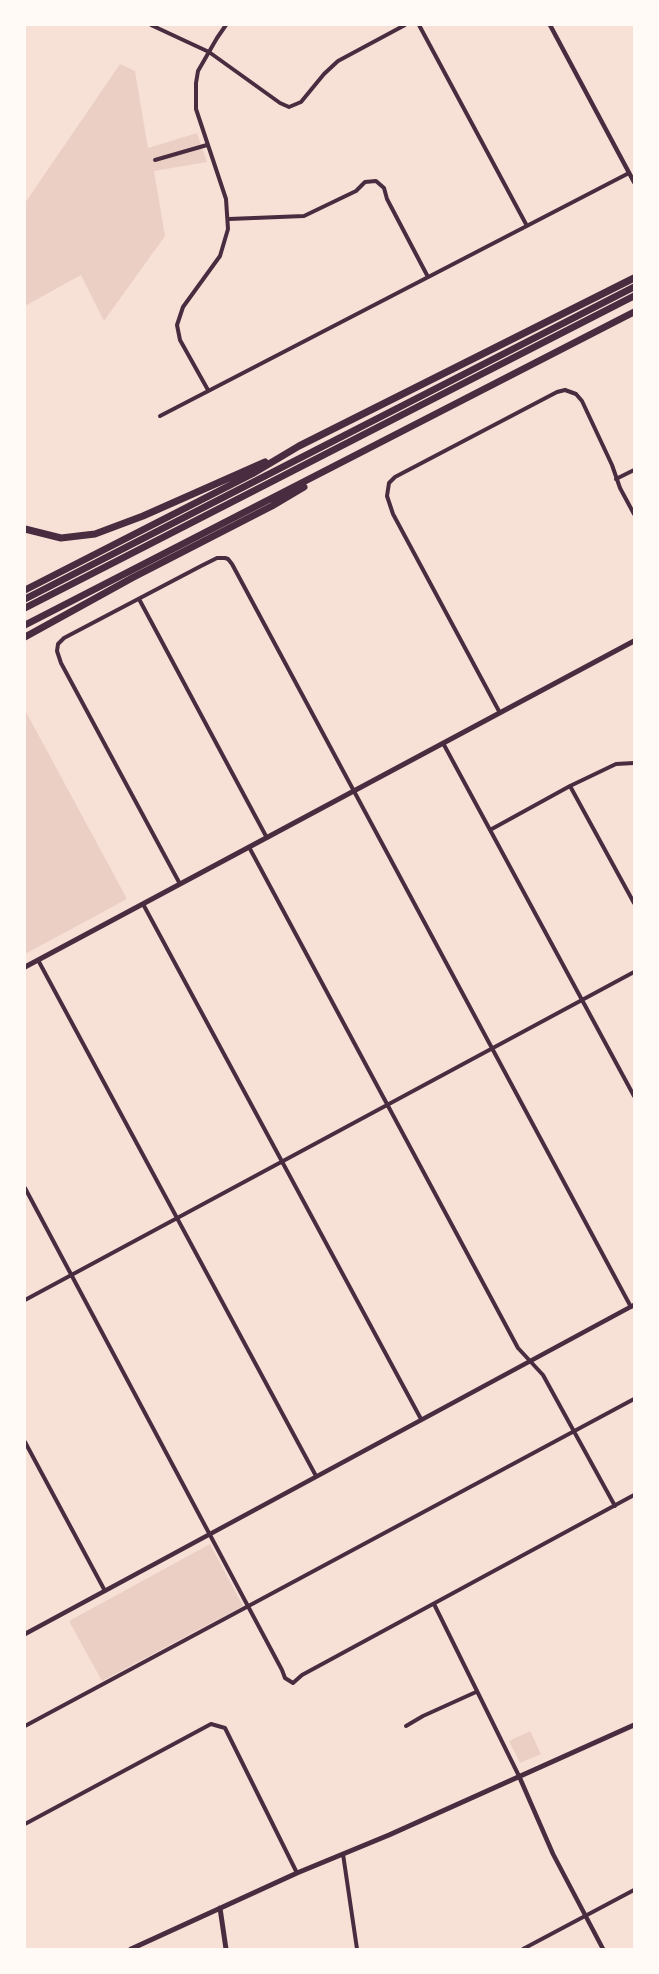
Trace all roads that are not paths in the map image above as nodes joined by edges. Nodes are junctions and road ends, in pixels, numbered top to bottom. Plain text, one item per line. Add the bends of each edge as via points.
1 (151, 25) edge
2 (226, 25) edge
3 (405, 25) edge
4 (419, 25) edge
5 (550, 25) edge
6 (209, 52) junction
7 (207, 145) junction
8 (155, 160) dead end
9 (629, 173) junction
10 (634, 182) edge
11 (229, 219) junction
12 (527, 226) junction
13 (428, 277) junction
14 (634, 278) edge
15 (634, 287) edge
16 (634, 296) edge
17 (634, 312) edge
18 (208, 390) junction
19 (160, 416) dead end
20 (299, 446) junction
21 (357, 455) junction
22 (634, 470) edge
23 (616, 479) junction
24 (634, 514) edge
25 (25, 529) edge
26 (25, 590) edge
27 (25, 599) edge
28 (139, 599) junction
29 (25, 608) edge
30 (25, 625) edge
31 (25, 637) edge
32 (634, 641) edge
33 (500, 713) junction
34 (443, 743) junction
35 (634, 763) edge
36 (570, 786) junction
37 (355, 790) junction
38 (490, 830) junction
39 (267, 838) junction
40 (249, 847) junction
41 (180, 884) junction
42 (634, 903) edge
43 (143, 904) junction
44 (38, 960) junction
45 (25, 967) edge
46 (634, 972) edge
47 (583, 1000) junction
48 (493, 1048) junction
49 (634, 1096) edge
50 (388, 1105) junction
51 (282, 1161) junction
52 (25, 1188) edge
53 (176, 1219) junction
54 (72, 1275) junction
55 (25, 1300) edge
56 (633, 1306) edge
57 (530, 1361) junction
58 (634, 1399) edge
59 (421, 1419) junction
60 (574, 1431) junction
61 (25, 1442) edge
62 (316, 1476) junction
63 (634, 1495) edge
64 (615, 1506) junction
65 (210, 1535) junction
66 (105, 1591) junction
67 (434, 1604) junction
68 (248, 1606) junction
69 (25, 1634) edge
70 (476, 1692) junction
71 (634, 1725) edge
72 (25, 1726) edge
73 (406, 1726) dead end
74 (519, 1776) junction
75 (25, 1824) edge
76 (343, 1854) junction
77 (297, 1873) junction
78 (634, 1890) edge
79 (220, 1908) junction
80 (586, 1916) junction
81 (131, 1949) edge
82 (226, 1949) edge
83 (358, 1949) edge
84 (523, 1949) edge
85 (603, 1949) edge

1 - 6 street
2 - 6 street
3 - 6 street via 338,61 293,107 280,103
4 - 12 street
5 - 9 street
6 - 7 street via 198,71 196,83 196,109
7 - 8 street
7 - 11 street via 226,199
9 - 10 street
9 - 12 street
11 - 13 street via 304,216 356,191 364,182 376,181 384,188
11 - 18 street via 220,256 177,320 180,340
12 - 13 street
13 - 18 street
14 - 20 highway
15 - 27 highway
16 - 29 highway
17 - 21 highway
18 - 19 street
20 - 25 highway via 114,528 61,538
20 - 26 highway via 252,474
21 - 30 highway
21 - 31 highway via 272,506
22 - 23 street
23 - 24 street
23 - 33 street via 582,401 576,394 564,390 395,477 390,483 387,496 393,514
28 - 37 street via 217,558 228,559
28 - 39 street
28 - 41 street via 64,638 57,651
32 - 33 main road
33 - 34 main road
34 - 37 main road
34 - 38 street
35 - 36 street via 616,764
36 - 38 street
36 - 42 street
37 - 39 main road
37 - 48 street
38 - 47 street
39 - 40 main road
40 - 41 main road
40 - 50 street
41 - 43 main road
43 - 44 main road
43 - 51 street
44 - 45 main road
44 - 53 street
46 - 47 street
47 - 48 street
47 - 49 street
48 - 50 street
48 - 56 street
50 - 51 street
50 - 57 street via 518,1348
51 - 53 street
51 - 59 street
52 - 54 street
53 - 54 street
53 - 62 street
54 - 55 street
54 - 65 street
56 - 57 street
57 - 59 street
57 - 60 street via 543,1375
58 - 60 street
59 - 62 street
60 - 64 street
60 - 68 street
61 - 66 street
62 - 65 street
63 - 64 street
64 - 67 street
65 - 66 street
65 - 68 street
66 - 69 street
67 - 68 street via 302,1675 293,1683 285,1678
67 - 70 street
68 - 72 street
70 - 73 street
70 - 74 street
71 - 74 main road
74 - 76 main road
74 - 80 street via 553,1854
75 - 77 street via 211,1724 225,1728
76 - 77 main road
76 - 83 street
77 - 79 main road
78 - 80 street
79 - 81 main road
79 - 82 main road
80 - 84 street
80 - 85 street

